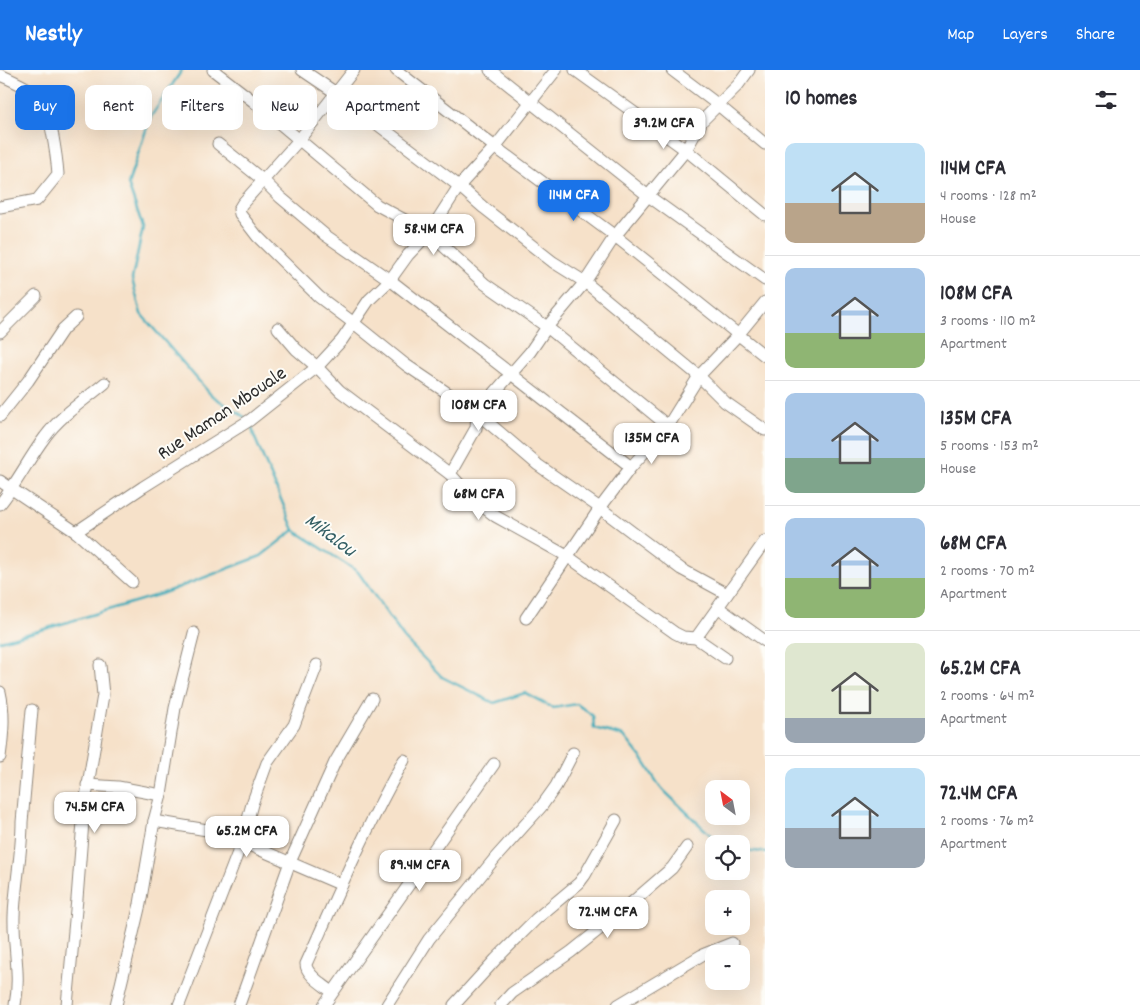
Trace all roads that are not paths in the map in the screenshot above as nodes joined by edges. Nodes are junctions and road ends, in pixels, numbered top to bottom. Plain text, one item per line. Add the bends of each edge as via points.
1 (213, 70) edge
2 (302, 70) edge
3 (354, 70) edge
4 (396, 70) edge
5 (490, 70) edge
6 (556, 70) edge
7 (575, 70) edge
8 (672, 70) edge
9 (749, 70) edge
10 (0, 75) edge
11 (342, 85) edge
12 (327, 87) edge
13 (530, 102) junction
14 (717, 104) junction
15 (327, 105) edge
16 (385, 130) edge
17 (300, 140) junction
18 (218, 144) dead end
19 (765, 144) edge
20 (496, 147) junction
21 (686, 150) junction
22 (264, 181) junction
23 (459, 186) junction
24 (647, 195) junction
25 (0, 207) edge
26 (765, 215) edge
27 (429, 233) junction
28 (615, 236) junction
29 (390, 280) junction
30 (765, 280) edge
31 (585, 282) junction
32 (36, 296) dead end
33 (765, 302) edge
34 (76, 317) dead end
35 (355, 324) junction
36 (547, 327) junction
37 (278, 328) dead end
38 (0, 332) edge
39 (738, 334) junction
40 (765, 356) edge
41 (317, 367) junction
42 (512, 373) junction
43 (699, 376) junction
44 (105, 383) dead end
45 (477, 414) junction
46 (0, 416) edge
47 (668, 426) junction
48 (765, 430) edge
49 (631, 467) junction
50 (450, 474) junction
51 (0, 481) edge
52 (11, 490) junction
53 (0, 504) edge
54 (600, 508) junction
55 (76, 532) junction
56 (765, 541) edge
57 (567, 556) junction
58 (132, 582) dead end
59 (727, 594) junction
60 (719, 608) junction
61 (526, 618) dead end
62 (194, 634) dead end
63 (696, 638) junction
64 (765, 641) edge
65 (724, 658) dead end
66 (100, 665) dead end
67 (317, 666) dead end
68 (0, 692) edge
69 (372, 699) dead end
70 (32, 710) dead end
71 (572, 753) dead end
72 (0, 757) edge
73 (404, 760) dead end
74 (494, 764) dead end
75 (87, 785) junction
76 (161, 795) junction
77 (616, 820) dead end
78 (154, 821) junction
79 (242, 842) junction
80 (688, 847) dead end
81 (290, 862) junction
82 (342, 886) junction
83 (732, 943) dead end
84 (332, 992) junction
85 (15, 1005) edge
86 (67, 1005) edge
87 (116, 1005) edge
88 (179, 1005) edge
89 (239, 1005) edge
90 (324, 1005) edge
91 (387, 1005) edge
92 (454, 1005) edge
93 (501, 1005) edge
94 (618, 1005) edge

1 - 17 street
2 - 12 street
3 - 11 street
4 - 20 street
5 - 13 street
6 - 13 street, Rue Maman Mbouale
7 - 21 street
8 - 14 street
9 - 14 street
10 - 25 street via 42,99 55,142 58,174 37,200
13 - 20 street, Rue Maman Mbouale
13 - 24 street
14 - 19 street
14 - 21 street via 702,121
15 - 17 street
16 - 23 street
17 - 22 street
17 - 27 street via 377,204
18 - 22 street
20 - 23 street, Rue Maman Mbouale
20 - 28 street
21 - 24 street
21 - 26 street
22 - 29 street via 325,235
22 - 35 street via 242,204 240,214 257,236 319,297
23 - 27 street, Rue Maman Mbouale
23 - 31 street via 553,262
24 - 28 street
24 - 30 street
27 - 29 street, Rue Maman Mbouale
27 - 36 street via 485,284
28 - 31 street
28 - 39 street
29 - 35 street, Rue Maman Mbouale via 369,300
29 - 42 street
31 - 36 street
31 - 43 street
32 - 38 street
33 - 39 street
34 - 46 street via 63,329
35 - 41 street, Rue Maman Mbouale
35 - 45 street via 406,365
36 - 42 street
36 - 47 street
37 - 41 street
39 - 40 street
39 - 43 street
41 - 50 street via 340,391
41 - 55 street, Rue Maman Mbouale via 250,420
42 - 45 street
42 - 49 street
43 - 47 street
43 - 48 street via 725,402
44 - 52 street via 54,426
45 - 50 street via 476,428
45 - 54 street via 538,466
47 - 49 street
49 - 54 street
50 - 57 street via 472,498 495,516
51 - 52 street
52 - 53 street
52 - 55 street
54 - 57 street
54 - 59 street via 681,568
55 - 58 street
56 - 59 street
57 - 61 street
57 - 63 street via 675,633
59 - 60 street
60 - 63 street
60 - 64 street
62 - 76 street via 174,708
63 - 65 street
66 - 75 street via 103,695
67 - 79 street via 294,725 267,763
68 - 72 street via 4,710
69 - 81 street via 334,762
70 - 85 street via 14,917 18,970
71 - 91 street via 556,786 541,807 429,939
73 - 82 street
74 - 84 street
75 - 76 street
75 - 86 street
76 - 78 street
77 - 92 street via 579,884 536,920
78 - 79 street via 207,830
78 - 87 street via 140,904
79 - 81 street
79 - 88 street
80 - 93 street via 672,868 620,912 572,952 512,993
81 - 82 street
81 - 89 street
82 - 84 street via 306,968
83 - 94 street via 702,955
84 - 90 street

